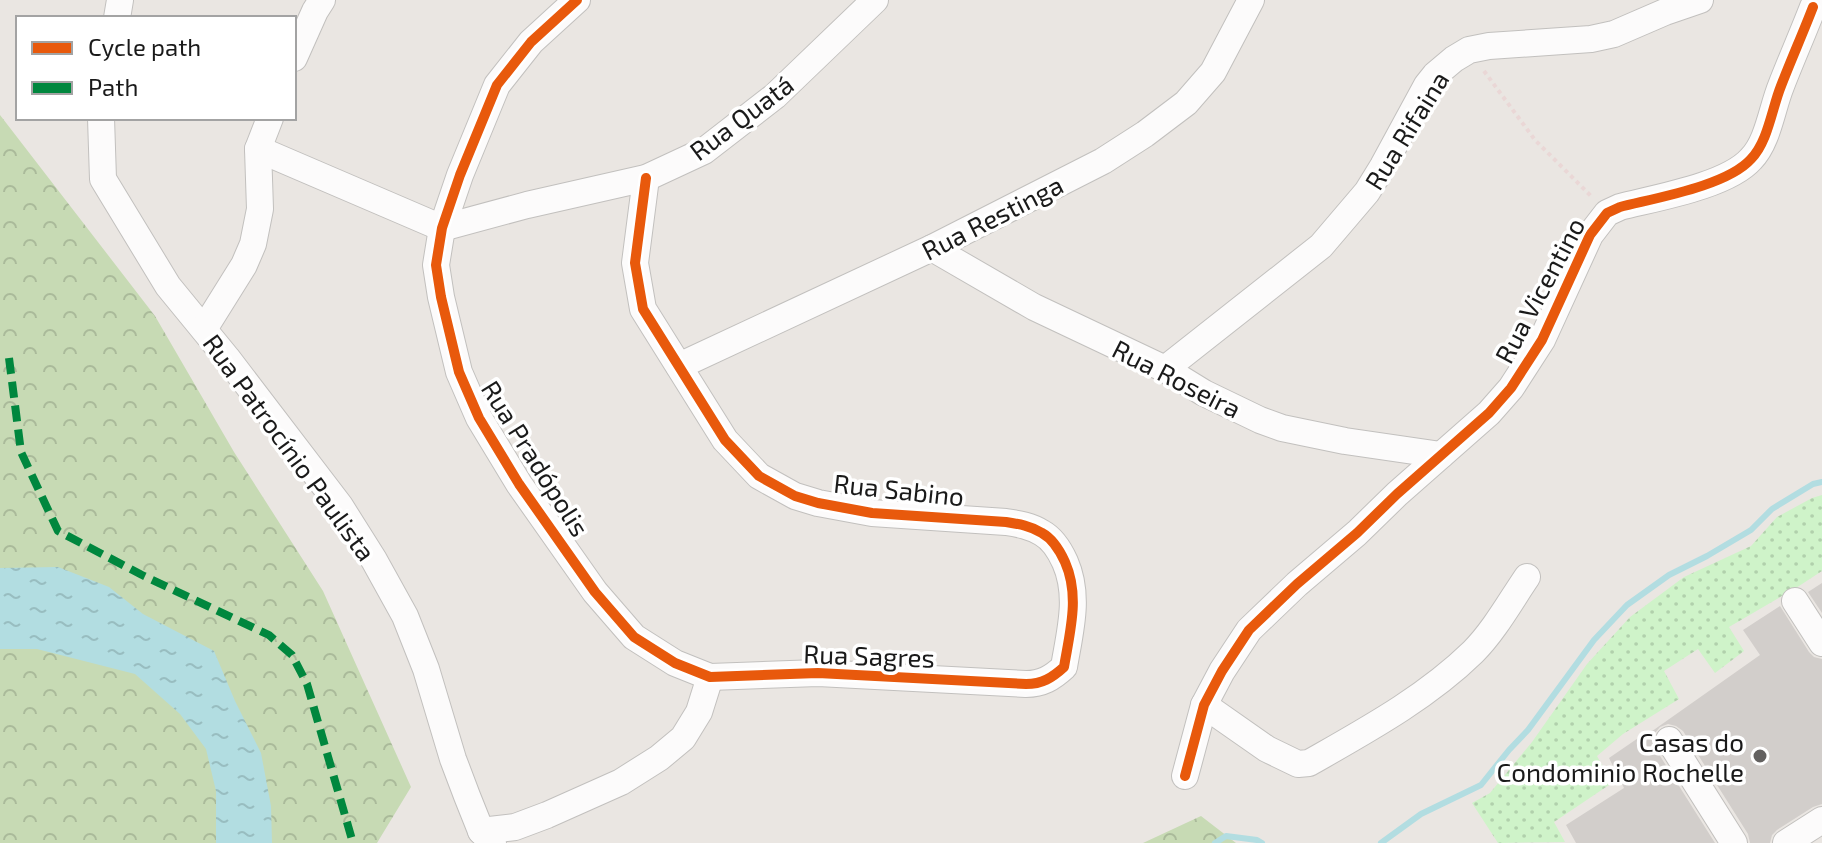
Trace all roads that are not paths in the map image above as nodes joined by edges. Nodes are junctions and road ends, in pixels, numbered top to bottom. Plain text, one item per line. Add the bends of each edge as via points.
1 (322, 0) edge
2 (577, 0) edge
3 (875, 0) edge
4 (1251, 0) edge
5 (1700, 0) edge
6 (1813, 3) edge
7 (1667, 6) edge
8 (1822, 32) edge
9 (296, 54) edge
10 (101, 120) edge
11 (269, 120) edge
12 (258, 149) junction
13 (646, 178) junction
14 (442, 228) junction
15 (932, 248) junction
16 (204, 329) junction
17 (679, 366) junction
18 (1165, 369) junction
19 (1441, 455) junction
20 (1527, 577) dead end
21 (1795, 601) dead end
22 (1822, 643) edge
23 (710, 677) junction
24 (1026, 684) joint
25 (1204, 705) junction
26 (1669, 740) dead end
27 (1185, 776) dead end
28 (1822, 820) edge
29 (487, 837) edge
30 (1734, 843) edge
31 (1786, 843) edge

1 - 9 street
2 - 14 street, Rua Pradópolis via 531,42 497,85
3 - 13 street, Rua Quatá via 763,105 704,151
4 - 15 street, Rua Restinga via 1213,72 1186,103 1103,161
5 - 7 street, Rua Rifaina
6 - 8 street
6 - 19 street, Rua Vicentino via 1750,162 1720,179 1607,213 1590,235 1542,340 1519,377 1489,413
7 - 18 street, Rua Rifaina via 1614,34 1469,50 1444,66 1367,192 1321,246
10 - 16 street, Rua Patrocínio Paulista via 103,179 168,286
11 - 12 street
12 - 14 street
12 - 16 street via 260,209 253,244
13 - 14 street, Rua Quatá
13 - 17 street, Rua Sabino via 635,263 643,309
14 - 23 street, Rua Pradópolis via 436,265 441,297 459,372 479,418 595,592 634,637
15 - 17 street, Rua Restinga
15 - 18 street, Rua Roseira via 1034,307
16 - 29 street, Rua Patrocínio Paulista via 340,506 393,594
17 - 24 street, Rua Sabino via 725,440 759,476 795,496 872,513 1017,524 1044,533 1072,577 1073,609 1064,667 1050,679
18 - 19 street, Rua Roseira via 1282,428
19 - 25 street via 1249,630
20 - 25 street via 1473,653 1411,702 1309,763 1298,764 1267,749
21 - 22 street
23 - 24 street, Rua Sagres via 818,673
23 - 29 street, Rua Patrocínio Paulista via 699,712 683,738 659,758 621,782
25 - 27 street
26 - 30 street
28 - 31 street

